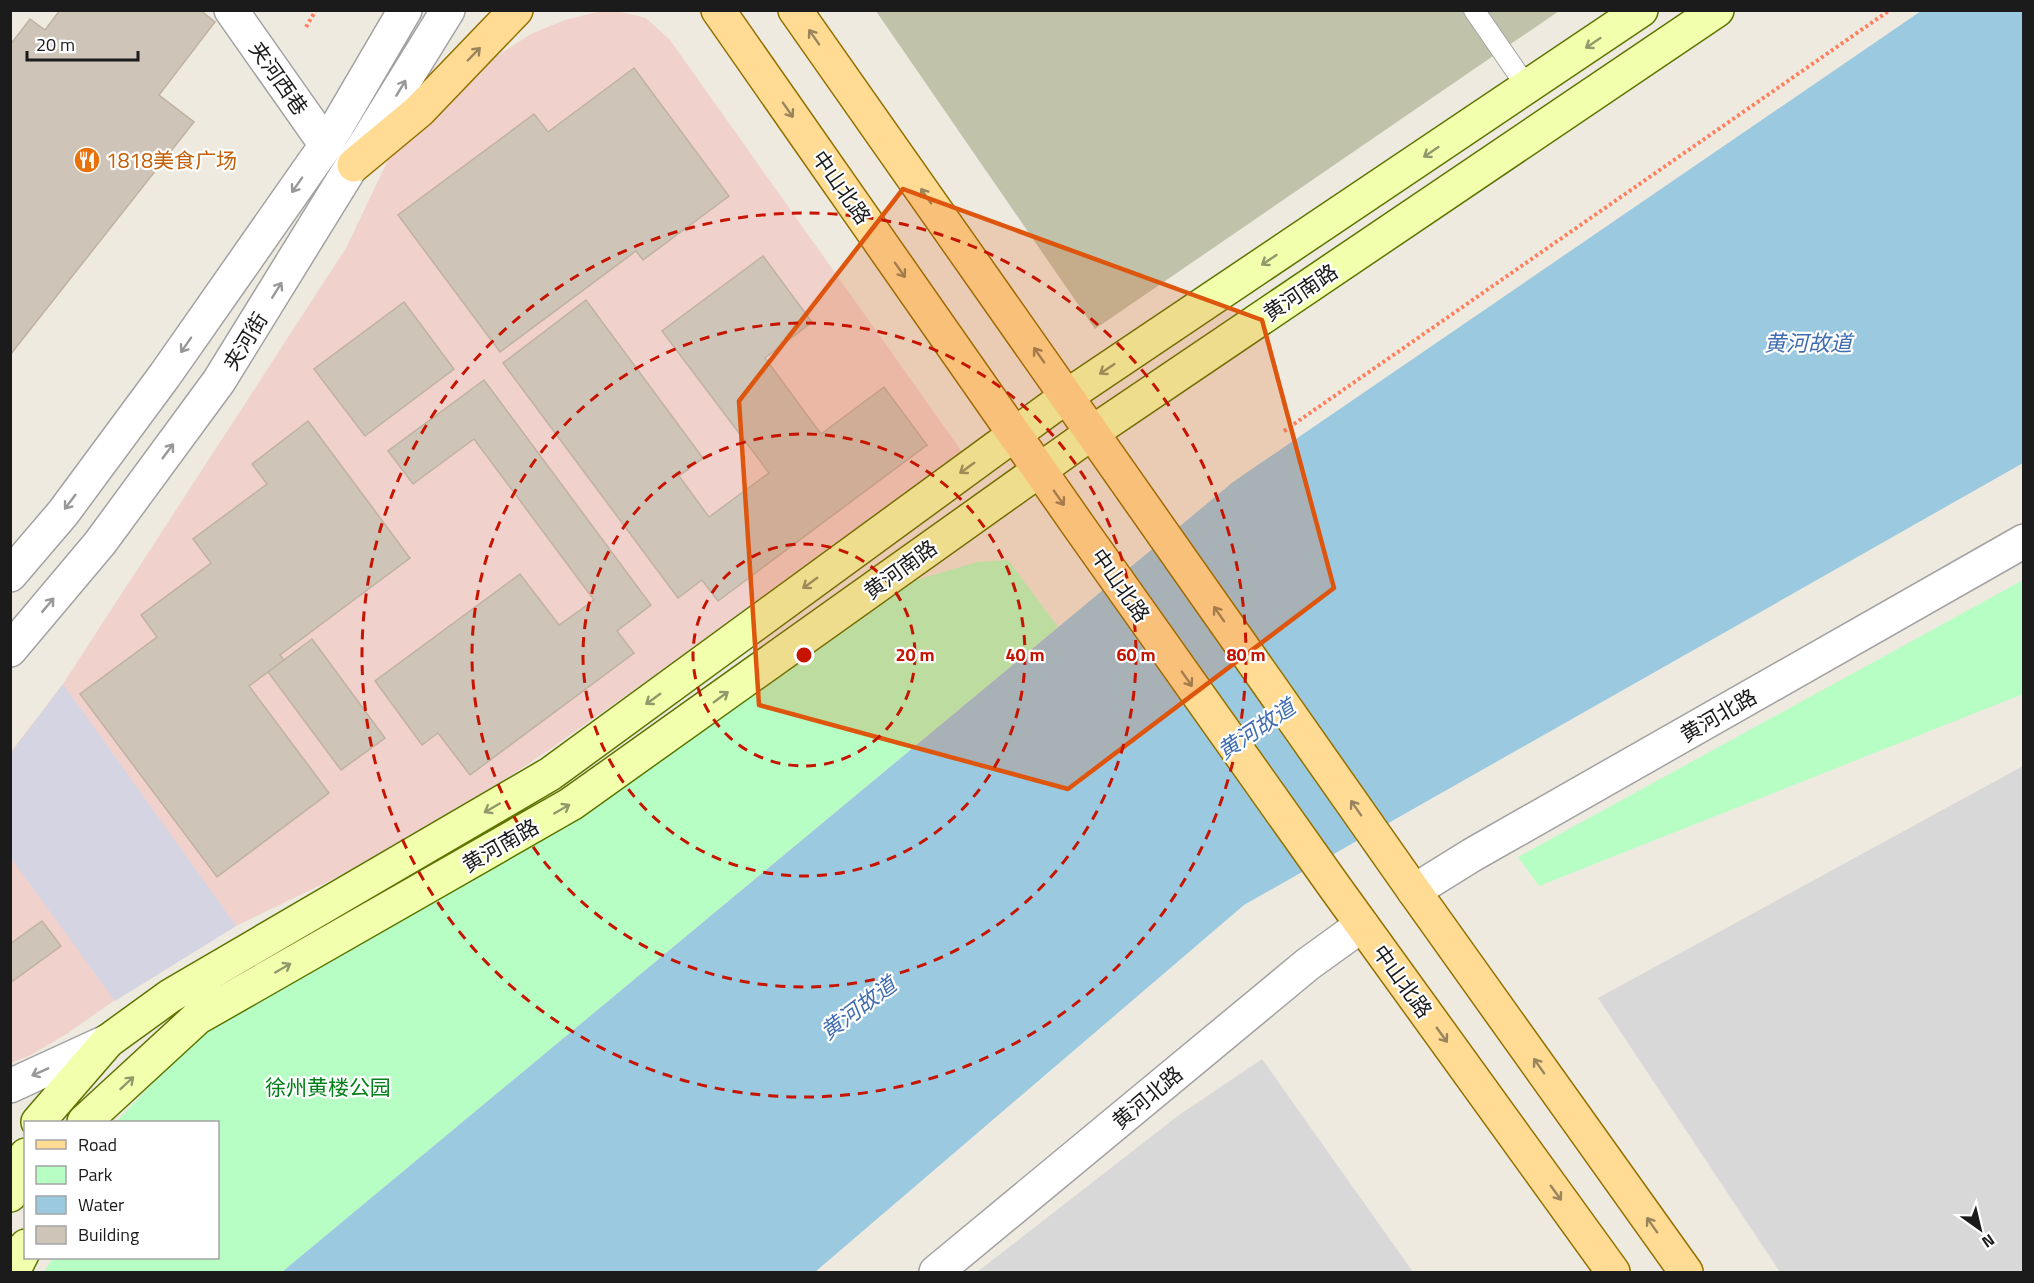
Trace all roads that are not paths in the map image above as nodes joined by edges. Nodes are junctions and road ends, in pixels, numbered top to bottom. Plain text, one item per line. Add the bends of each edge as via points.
1 (231, 10) edge
2 (405, 10) edge
3 (448, 10) edge
4 (516, 10) edge
5 (718, 10) edge
6 (795, 10) edge
7 (1474, 10) edge
8 (1641, 10) edge
9 (1716, 10) edge
10 (1527, 87) junction
11 (326, 145) junction
12 (354, 165) junction
13 (1067, 396) junction
14 (1093, 432) junction
15 (1014, 433) junction
16 (1039, 469) junction
17 (2024, 541) edge
18 (10, 575) edge
19 (10, 650) edge
20 (1414, 891) junction
21 (1362, 925) junction
22 (108, 1041) junction
23 (10, 1086) edge
24 (39, 1121) edge
25 (85, 1121) edge
26 (24, 1160) edge
27 (10, 1195) edge
28 (24, 1250) edge
29 (13, 1272) edge
30 (936, 1272) edge
31 (1613, 1272) edge
32 (1686, 1272) edge

1 - 11 street, 夹河西巷
2 - 11 street
12 -> 3 street, 夹河街
12 -> 4 main road via 420,111
5 -> 15 main road, 中山北路
13 -> 6 main road
7 - 10 lane
8 -> 10 main road, 黄河南路
9 - 14 main road, 黄河南路
10 -> 13 main road, 黄河南路
11 -> 18 street via 165,375 63,513
19 -> 12 street, 夹河街 via 100,543 219,381
13 - 14 main road
13 - 15 main road, 黄河南路
14 - 16 main road, 黄河南路
20 -> 14 main road
15 - 16 main road, 中山北路
15 -> 22 main road, 黄河南路 via 550,774 170,996
16 -> 21 main road, 中山北路
25 -> 16 main road, 黄河南路 via 197,1018 572,804
17 - 20 street, 黄河北路
32 -> 20 main road
21 - 30 street, 黄河北路 via 1308,964
21 -> 31 main road, 中山北路
22 -> 23 street
22 - 24 main road, 黄河南路
26 - 27 main road
28 - 29 main road

